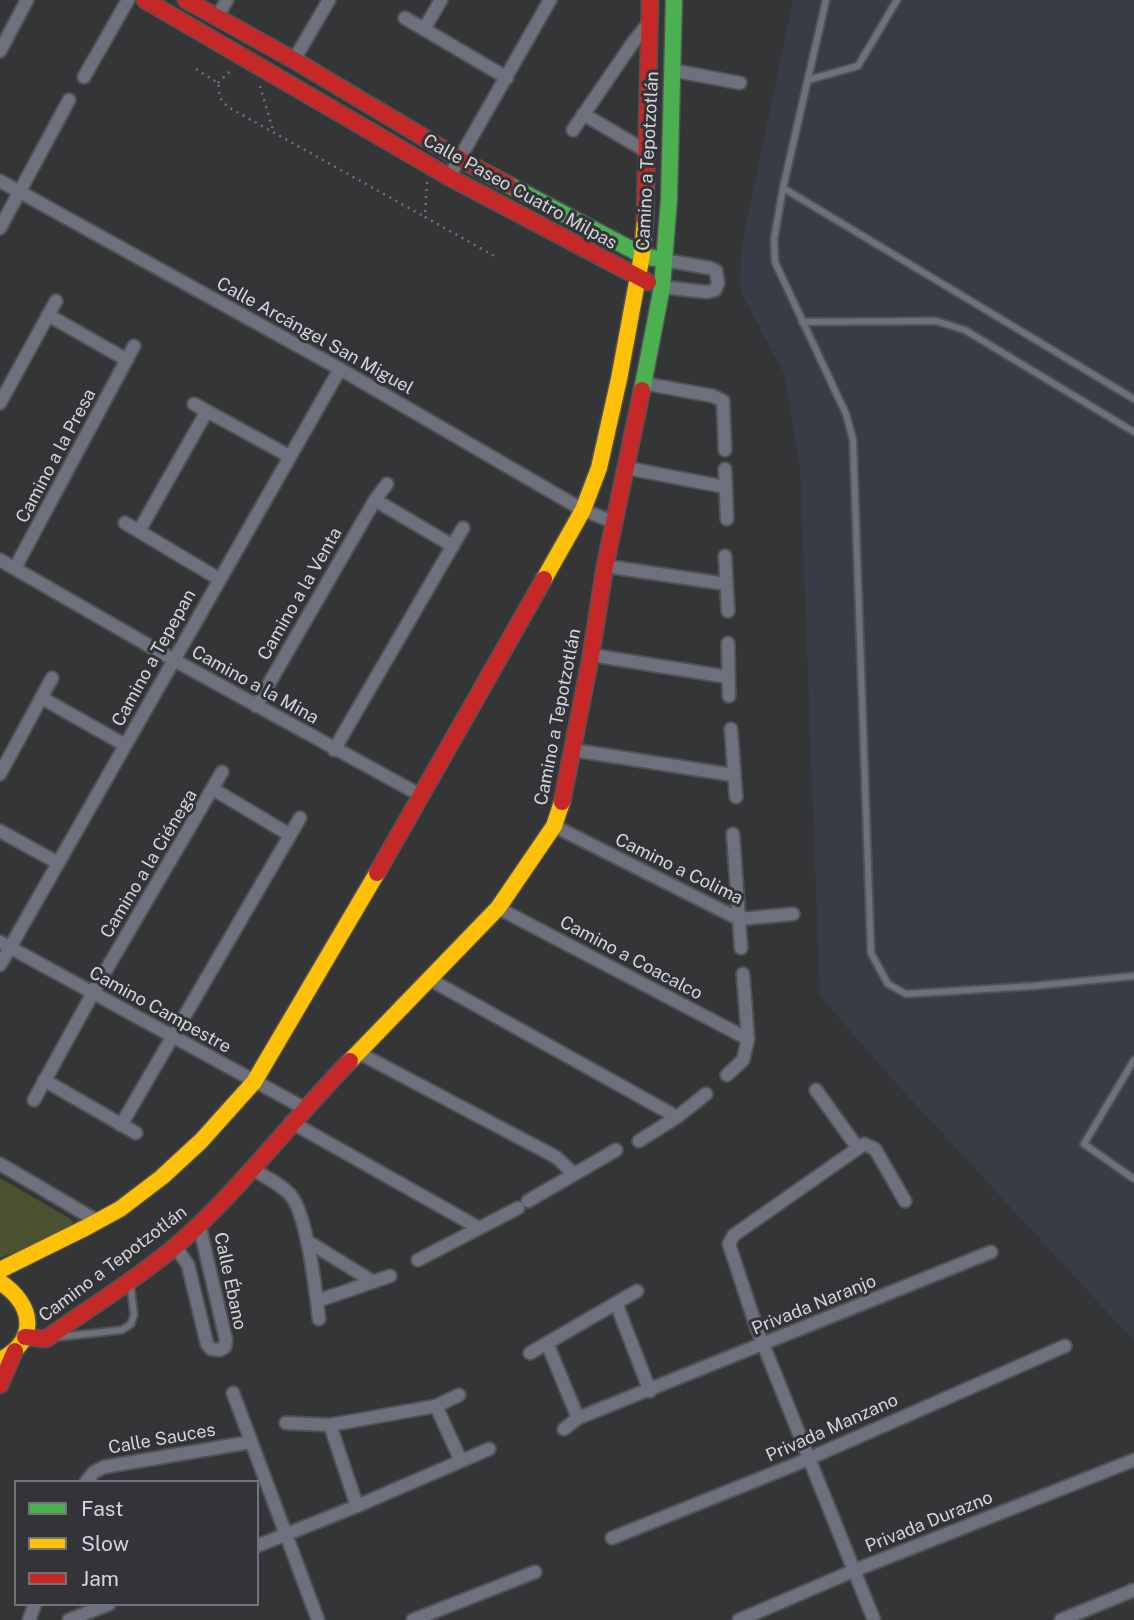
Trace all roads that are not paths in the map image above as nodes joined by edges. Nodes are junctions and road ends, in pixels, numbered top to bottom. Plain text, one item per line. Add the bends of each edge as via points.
1 (27, 0) edge
2 (128, 0) edge
3 (145, 0) edge
4 (186, 0) edge
5 (227, 0) edge
6 (329, 0) edge
7 (441, 0) edge
8 (550, 0) edge
9 (650, 0) edge
10 (674, 0) edge
11 (826, 0) edge
12 (897, 0) edge
13 (176, 18) junction
14 (218, 18) junction
15 (405, 18) dead end
16 (648, 24) junction
17 (424, 29) junction
18 (0, 51) edge
19 (294, 60) junction
20 (671, 70) junction
21 (84, 76) dead end
22 (507, 78) junction
23 (808, 80) junction
24 (740, 83) dead end
25 (69, 100) dead end
26 (583, 114) junction
27 (573, 130) dead end
28 (646, 151) junction
29 (460, 159) junction
30 (449, 177) junction
31 (0, 181) edge
32 (783, 188) junction
33 (20, 192) junction
34 (0, 228) edge
35 (642, 255) junction
36 (663, 260) junction
37 (639, 279) junction
38 (662, 287) junction
39 (56, 301) dead end
40 (48, 315) junction
41 (802, 322) junction
42 (134, 346) dead end
43 (127, 360) junction
44 (340, 369) junction
45 (642, 383) junction
46 (1134, 399) edge
47 (0, 403) edge
48 (194, 404) dead end
49 (207, 411) junction
50 (1134, 432) edge
51 (725, 450) dead end
52 (289, 456) junction
53 (627, 468) junction
54 (725, 468) dead end
55 (387, 484) dead end
56 (725, 487) junction
57 (375, 500) junction
58 (583, 510) junction
59 (727, 519) dead end
60 (614, 522) junction
61 (125, 523) dead end
62 (463, 528) dead end
63 (139, 531) junction
64 (453, 546) junction
65 (725, 556) dead end
66 (0, 560) edge
67 (605, 566) junction
68 (15, 568) junction
69 (219, 579) junction
70 (726, 583) junction
71 (728, 611) dead end
72 (728, 643) dead end
73 (592, 655) junction
74 (174, 660) junction
75 (728, 677) junction
76 (52, 678) dead end
77 (729, 696) dead end
78 (42, 698) junction
79 (256, 706) junction
80 (731, 729) dead end
81 (125, 745) junction
82 (334, 750) junction
83 (573, 750) junction
84 (222, 772) dead end
85 (0, 774) edge
86 (733, 775) junction
87 (213, 789) junction
88 (422, 796) junction
89 (736, 797) dead end
90 (300, 818) dead end
91 (554, 827) junction
92 (0, 831) edge
93 (733, 834) dead end
94 (290, 835) junction
95 (58, 863) junction
96 (498, 908) junction
97 (793, 914) dead end
98 (739, 919) junction
99 (5, 944) edge
100 (741, 948) dead end
101 (0, 965) edge
102 (743, 974) dead end
103 (1134, 976) edge
104 (429, 979) junction
105 (94, 993) junction
106 (173, 1038) junction
107 (748, 1039) junction
108 (358, 1052) junction
109 (1134, 1060) edge
110 (727, 1074) dead end
111 (44, 1080) junction
112 (254, 1082) junction
113 (816, 1090) dead end
114 (706, 1094) dead end
115 (34, 1100) dead end
116 (304, 1108) junction
117 (677, 1117) junction
118 (291, 1122) junction
119 (121, 1125) junction
120 (136, 1133) dead end
121 (639, 1141) dead end
122 (860, 1146) junction
123 (616, 1150) dead end
124 (0, 1164) edge
125 (252, 1168) junction
126 (573, 1173) junction
127 (1134, 1179) edge
128 (905, 1201) dead end
129 (99, 1222) junction
130 (200, 1224) junction
131 (480, 1228) junction
132 (307, 1241) junction
133 (175, 1246) junction
134 (991, 1252) dead end
135 (418, 1260) dead end
136 (0, 1270) edge
137 (390, 1276) dead end
138 (129, 1278) junction
139 (372, 1281) junction
140 (0, 1282) edge
141 (637, 1291) dead end
142 (317, 1301) junction
143 (616, 1303) junction
144 (319, 1319) dead end
145 (25, 1337) junction
146 (46, 1339) junction
147 (547, 1343) junction
148 (762, 1343) junction
149 (1065, 1346) dead end
150 (15, 1351) junction
151 (530, 1353) dead end
152 (0, 1360) edge
153 (0, 1385) edge
154 (649, 1391) junction
155 (233, 1392) dead end
156 (459, 1395) dead end
157 (436, 1406) junction
158 (578, 1418) junction
159 (286, 1423) dead end
160 (330, 1426) junction
161 (564, 1429) dead end
162 (251, 1442) junction
163 (489, 1449) dead end
164 (808, 1459) junction
165 (1134, 1460) edge
166 (461, 1461) junction
167 (87, 1480) edge
168 (357, 1506) junction
169 (286, 1535) junction
170 (612, 1538) dead end
171 (259, 1545) edge
172 (853, 1571) junction
173 (535, 1572) dead end
174 (1134, 1590) edge
175 (104, 1606) edge
176 (69, 1620) edge
177 (318, 1620) edge
178 (413, 1620) edge
179 (739, 1620) edge
180 (874, 1620) edge
181 (1061, 1620) edge

1 - 18 street
2 - 21 street
3 - 13 main road, Calle Paseo Cuatro Milpas
4 - 13 main road
4 - 14 main road, Calle Paseo Cuatro Milpas
5 - 14 street
6 - 19 street
7 - 17 street
8 - 22 street
9 - 16 main road, Camino a Tepotzotlán
10 - 20 main road, Camino a Tepotzotlán
11 - 23 lane
12 - 23 lane via 858,66
13 - 30 main road, Calle Paseo Cuatro Milpas
14 - 19 main road, Calle Paseo Cuatro Milpas
15 - 17 street
16 - 26 street
16 - 28 main road, Camino a Tepotzotlán
17 - 22 street
19 - 29 main road, Calle Paseo Cuatro Milpas
20 - 24 street
20 - 36 main road, Camino a Tepotzotlán
22 - 29 street
23 - 32 lane
25 - 33 street
26 - 27 street
26 - 28 street
28 - 35 main road, Camino a Tepotzotlán
29 - 30 street
29 - 35 main road, Calle Paseo Cuatro Milpas
30 - 37 main road, Calle Paseo Cuatro Milpas
31 - 33 street, Calle Arcángel San Miguel
32 - 41 lane via 775,262
32 - 46 lane
33 - 34 street
33 - 44 street, Calle Arcángel San Miguel
35 - 36 main road, Calle Paseo Cuatro Milpas
35 - 37 main road, Camino a Tepotzotlán
36 - 38 main road, Camino a Tepotzotlán
36 - 38 street, Calle Paseo Cuatro Milpas via 710,268 718,278 715,290 707,292
37 - 38 main road, Calle Paseo Cuatro Milpas
37 - 58 main road, Camino a Tepotzotlán via 599,468
38 - 45 main road, Camino a Tepotzotlán
39 - 40 street
40 - 43 street
40 - 47 street
41 - 50 lane via 936,321 965,330
41 - 103 lane via 846,414 853,440 871,953 888,984 906,994
42 - 43 street, Camino a la Presa
43 - 68 street, Camino a la Presa
44 - 52 street, Camino a Tepepan
44 - 58 street, Calle Arcángel San Miguel
45 - 51 street via 723,401
45 - 53 main road, Camino a Tepotzotlán
48 - 49 street
49 - 52 street
49 - 63 street
52 - 69 street, Camino a Tepepan
53 - 56 street
53 - 60 main road, Camino a Tepotzotlán
54 - 56 street
55 - 57 street, Camino a la Venta
56 - 59 street
57 - 64 street
57 - 79 street, Camino a la Venta
58 - 60 street, Calle Arcángel San Miguel
58 - 88 main road, Camino a Tepotzotlán
60 - 67 main road, Camino a Tepotzotlán
61 - 63 street
62 - 64 street
63 - 69 street
64 - 82 street
65 - 70 street
66 - 68 street, Camino a la Mina
67 - 70 street
67 - 73 main road, Camino a Tepotzotlán
68 - 74 street, Camino a la Mina
69 - 74 street, Camino a Tepepan
70 - 71 street
72 - 75 street
73 - 75 street
73 - 83 main road, Camino a Tepotzotlán
74 - 79 street, Camino a la Mina
74 - 81 street, Camino a Tepepan
75 - 77 street
76 - 78 street
78 - 81 street
78 - 85 street
79 - 82 street, Camino a la Mina
80 - 86 street
81 - 95 street, Camino a Tepepan
82 - 88 street, Camino a la Mina
83 - 86 street
83 - 91 main road, Camino a Tepotzotlán
84 - 87 street, Camino a la Ciénega
86 - 89 street
87 - 94 street, Camino a la Ciénega
87 - 105 street, Camino a la Ciénega
88 - 112 main road, Camino a Tepotzotlán
90 - 94 street
91 - 96 main road, Camino a Tepotzotlán
91 - 98 street, Camino a Colima
92 - 95 street
93 - 98 street
94 - 106 street
95 - 99 street, Camino a Tepepan
96 - 104 main road, Camino a Tepotzotlán
96 - 107 street, Camino a Coacalco
97 - 98 street, Camino a Colima
98 - 100 street
99 - 101 street, Camino a Tepepan
99 - 105 street, Camino Campestre
102 - 107 street
104 - 108 main road, Camino a Tepotzotlán
104 - 117 street
105 - 106 street, Camino Campestre
105 - 111 street, Camino a la Ciénega
106 - 112 street, Camino Campestre
106 - 119 street
107 - 110 street via 743,1060
108 - 116 main road, Camino a Tepotzotlán
108 - 126 street via 556,1157
109 - 127 lane via 1084,1144
111 - 115 street, Camino a la Ciénega
111 - 119 street
112 - 116 street, Camino Campestre
112 - 129 main road, Camino a Tepotzotlán via 178,1163
113 - 122 street
114 - 117 street
116 - 118 main road, Camino a Tepotzotlán
117 - 121 street
118 - 125 main road, Camino a Tepotzotlán
118 - 131 street
119 - 120 street
122 - 128 street via 874,1149
122 - 148 street via 729,1244
123 - 126 street
124 - 129 street
125 - 130 main road, Camino a Tepotzotlán
125 - 132 street via 292,1197
126 - 131 street
129 - 136 main road, Camino a Tepotzotlán
130 - 133 main road, Camino a Tepotzotlán
130 - 133 street, Calle Ébano via 226,1340 220,1350 207,1344 188,1265
131 - 135 street
132 - 139 street
132 - 142 street
133 - 138 main road, Camino a Tepotzotlán
134 - 148 street, Privada Naranjo
137 - 139 street
138 - 146 main road, Camino a Tepotzotlán
138 - 146 lane via 131,1324 122,1330
139 - 142 street
140 - 145 main road via 21,1297 27,1310
141 - 143 street
142 - 144 street
143 - 147 street
143 - 154 street
145 - 146 main road, Camino a Tepotzotlán
145 - 150 main road
147 - 151 street
147 - 158 street
148 - 154 street, Privada Naranjo
148 - 164 street
149 - 164 street, Privada Manzano
150 - 152 main road
150 - 153 main road
154 - 158 street, Privada Naranjo
155 - 162 street
156 - 157 street
157 - 160 street
157 - 166 street
158 - 161 street, Privada Naranjo
159 - 160 street
160 - 168 street
162 - 167 street, Calle Sauces via 104,1467
162 - 169 street
163 - 166 street
164 - 170 street, Privada Manzano
164 - 172 street
165 - 172 street, Privada Durazno
166 - 168 street
168 - 169 street
169 - 171 street
169 - 177 street
172 - 179 street, Privada Durazno
172 - 180 street
173 - 178 street
174 - 181 street
175 - 176 street

